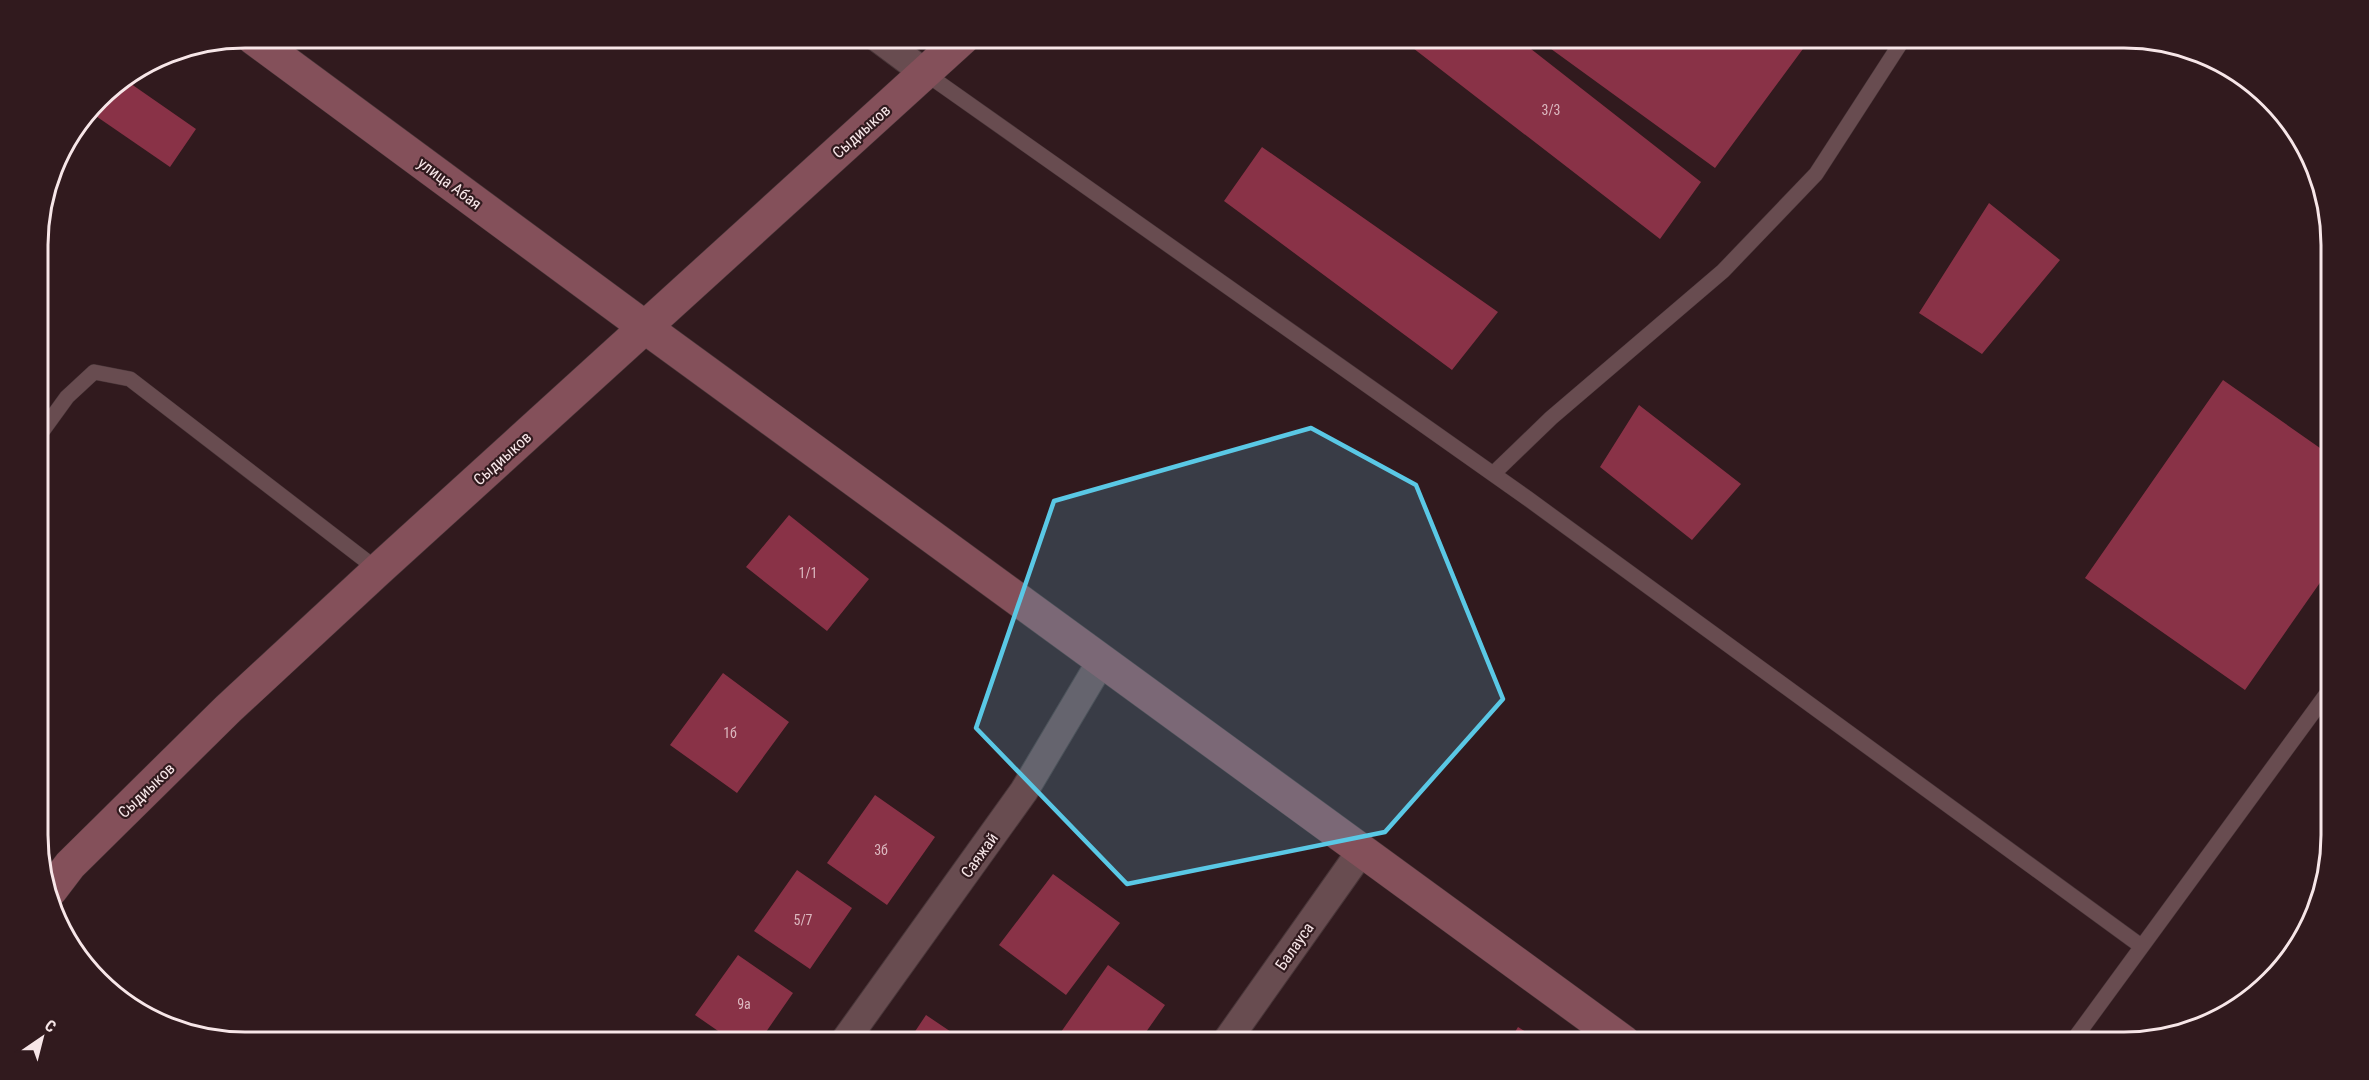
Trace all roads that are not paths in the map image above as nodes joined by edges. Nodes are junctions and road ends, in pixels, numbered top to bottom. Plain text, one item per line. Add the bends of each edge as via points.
1 (268, 48) edge
2 (891, 48) edge
3 (952, 48) edge
4 (1898, 48) edge
5 (925, 73) junction
6 (646, 328) junction
7 (48, 423) edge
8 (1493, 474) junction
9 (378, 570) junction
10 (1102, 660) junction
11 (2321, 702) edge
12 (1362, 850) junction
13 (55, 885) edge
14 (2141, 946) junction
15 (851, 1032) edge
16 (1233, 1032) edge
17 (1610, 1032) edge
18 (2080, 1032) edge

1 - 6 main road, улица Абая
2 - 5 street
3 - 5 main road, Сыдиыков
4 - 8 lane via 1816,174 1723,272 1551,418
5 - 6 main road, Сыдиыков
5 - 8 lane
6 - 9 main road, Сыдиыков
6 - 10 main road, улица Абая
7 - 9 lane via 67,397 94,372 130,379
8 - 14 lane
9 - 13 main road, Сыдиыков via 228,709 70,865
10 - 12 main road, улица Абая
10 - 15 street, Саяжай via 1024,791
11 - 14 lane
12 - 16 street, Балауса
12 - 17 main road, улица Абая
14 - 18 lane

